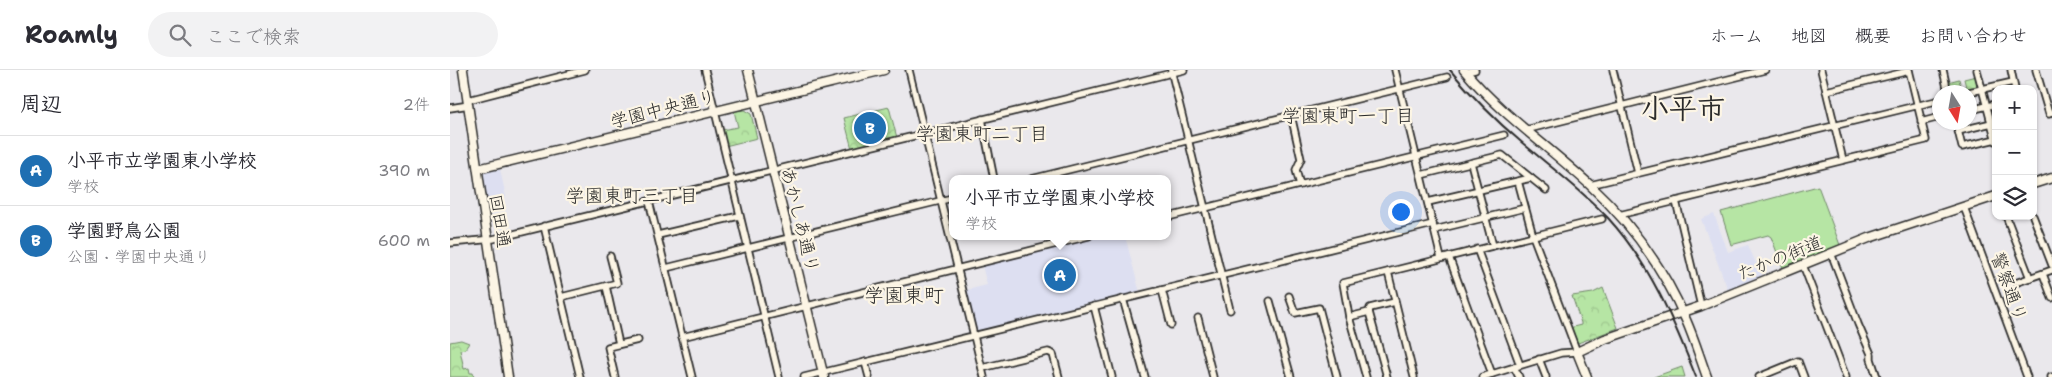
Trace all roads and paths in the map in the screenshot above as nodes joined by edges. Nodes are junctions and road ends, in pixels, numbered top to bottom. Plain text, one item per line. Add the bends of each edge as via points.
1 (463, 70) edge
2 (585, 70) edge
3 (705, 70) edge
4 (748, 70) edge
5 (884, 70) edge
6 (910, 70) edge
7 (1184, 70) edge
8 (1395, 70) edge
9 (1475, 70) edge
10 (1621, 70) edge
11 (1765, 70) edge
12 (1821, 70) edge
13 (1943, 70) edge
14 (1977, 70) edge
15 (2010, 70) edge
16 (2036, 70) edge
17 (1465, 71) edge
18 (1613, 71) edge
19 (1909, 71) edge
20 (1172, 72) edge
21 (1447, 77) dead end
22 (2013, 82) junction
23 (1946, 85) edge
24 (2014, 85) edge
25 (1399, 88) junction
26 (1982, 90) junction
27 (1826, 91) junction
28 (1977, 91) edge
29 (756, 101) junction
30 (468, 102) junction
31 (1932, 102) edge
32 (1622, 105) junction
33 (1917, 105) junction
34 (1992, 105) edge
35 (1986, 106) junction
36 (450, 108) edge
37 (1977, 108) edge
38 (715, 111) junction
39 (2052, 113) edge
40 (1290, 115) junction
41 (982, 119) junction
42 (1932, 120) edge
43 (1992, 120) edge
44 (1922, 122) junction
45 (1992, 122) edge
46 (1834, 125) junction
47 (1525, 130) junction
48 (1958, 131) joint
49 (925, 133) junction
50 (1504, 135) dead end
51 (1188, 140) junction
52 (1992, 141) edge
53 (1416, 156) junction
54 (1843, 160) junction
55 (1471, 163) junction
56 (478, 169) junction
57 (772, 171) junction
58 (1638, 173) junction
59 (993, 175) edge
60 (1047, 175) edge
61 (1421, 175) junction
62 (1531, 178) junction
63 (730, 181) junction
64 (1518, 181) junction
65 (2051, 181) edge
66 (2037, 183) edge
67 (1300, 185) junction
68 (1590, 185) junction
69 (1478, 190) junction
70 (1546, 190) dead end
71 (1992, 197) edge
72 (949, 199) edge
73 (649, 201) junction
74 (942, 201) junction
75 (1676, 201) junction
76 (1428, 202) junction
77 (1964, 207) junction
78 (1205, 208) junction
79 (1526, 208) junction
80 (1619, 215) junction
81 (739, 216) junction
82 (1171, 216) edge
83 (1486, 218) junction
84 (1602, 219) dead end
85 (2008, 220) edge
86 (2035, 220) edge
87 (544, 226) junction
88 (1434, 227) junction
89 (949, 230) edge
90 (658, 236) junction
91 (1532, 236) junction
92 (789, 238) junction
93 (488, 240) junction
94 (951, 240) edge
95 (1073, 240) edge
96 (450, 243) edge
97 (1493, 246) junction
98 (747, 248) junction
99 (1477, 250) junction
100 (1831, 253) junction
101 (610, 256) dead end
102 (1449, 256) junction
103 (1442, 258) junction
104 (1803, 265) junction
105 (2052, 265) edge
106 (666, 268) junction
107 (958, 268) junction
108 (2052, 270) edge
109 (1388, 272) junction
110 (2043, 274) junction
111 (1222, 276) junction
112 (2030, 278) junction
113 (2018, 282) dead end
114 (606, 286) junction
115 (1162, 290) junction
116 (1289, 296) dead end
117 (561, 297) junction
118 (2052, 298) edge
119 (1123, 299) junction
120 (1270, 301) dead end
121 (1394, 302) junction
122 (806, 305) junction
123 (1094, 306) junction
124 (1702, 306) junction
125 (1230, 310) dead end
126 (1369, 312) junction
127 (1682, 313) junction
128 (764, 316) junction
129 (1350, 317) junction
130 (1198, 318) dead end
131 (1172, 325) dead end
132 (974, 336) junction
133 (682, 337) junction
134 (638, 340) dead end
135 (619, 344) junction
136 (1577, 352) junction
137 (1539, 359) junction
138 (865, 362) junction
139 (1517, 366) junction
140 (982, 368) junction
141 (823, 375) edge
142 (1491, 375) edge
143 (508, 377) edge
144 (580, 377) edge
145 (616, 377) edge
146 (692, 377) edge
147 (779, 377) edge
148 (804, 377) edge
149 (869, 377) edge
150 (984, 377) edge
151 (1059, 377) edge
152 (1112, 377) edge
153 (1144, 377) edge
154 (1213, 377) edge
155 (1291, 377) edge
156 (1337, 377) edge
157 (1366, 377) edge
158 (1387, 377) edge
159 (1414, 377) edge
160 (1482, 377) edge
161 (1519, 377) edge
162 (1546, 377) edge
163 (1586, 377) edge
164 (1707, 377) edge
165 (1759, 377) edge
166 (1804, 377) edge
167 (1846, 377) edge
168 (1877, 377) edge
169 (2027, 377) edge

1 - 30 street, 回田通
2 - 30 street
3 - 38 street
4 - 29 street, あかしあ通り
5 - 29 street, 学園中央通り
6 - 49 street
7 - 20 street
8 - 25 street
9 - 17 street
10 - 18 street
11 - 32 street
12 - 27 street
13 - 23 street
14 - 26 street
15 - 22 street
16 - 39 street via 2049,114
17 - 47 street
18 - 32 street
19 - 27 street
19 - 33 street
20 - 41 street
20 - 51 street
21 - 25 street
22 - 24 street
22 - 26 street
25 - 40 street
25 - 53 street
26 - 28 street
26 - 35 street
27 - 46 street
29 - 38 street, 学園中央通り
29 - 57 street, あかしあ通り
30 - 36 street
30 - 56 street, 回田通
31 - 33 street
32 - 47 street
32 - 58 street
33 - 44 street
33 - 46 street
34 - 35 street
35 - 37 street
35 - 43 street
38 - 56 street, 学園中央通り
38 - 63 street
40 - 51 street
40 - 67 street via 1301,159 1296,170
41 - 49 street
41 - 59 street
42 - 44 street
44 - 54 street via 1926,140
45 - 48 street
46 - 54 street
46 - 58 street
47 - 68 street
48 - 52 street via 1962,148
49 - 57 street
49 - 74 street
50 - 53 street
51 - 60 street
51 - 78 street
53 - 61 street
53 - 67 street
54 - 75 street
55 - 61 street
55 - 62 street via 1502,155
55 - 69 street
56 - 93 street, 回田通
57 - 63 street
57 - 92 street, あかしあ通り
58 - 68 street
61 - 76 street
62 - 64 street
62 - 70 street
63 - 73 street
63 - 81 street
64 - 69 street
64 - 79 street
65 - 66 street
67 - 78 street
68 - 80 street
69 - 76 street
69 - 83 street
71 - 77 street, たかの街道
72 - 74 street
73 - 87 street
73 - 90 street
74 - 89 street
74 - 92 street
75 - 80 street
75 - 124 street
76 - 88 street
77 - 100 street, たかの街道
77 - 169 street, 警察通り
78 - 82 street
78 - 111 street
79 - 83 street
79 - 91 street
80 - 127 street via 1659,267
81 - 90 street
81 - 98 street
83 - 88 street
83 - 97 street
84 - 91 street
85 - 112 street
86 - 105 street
87 - 93 street
87 - 117 street
88 - 103 street
88 - 111 street
90 - 106 street
91 - 97 street
91 - 136 street
92 - 98 street
92 - 122 street, あかしあ通り
93 - 96 street
93 - 143 street, 回田通
94 - 107 street
95 - 107 street
97 - 99 street
98 - 106 street
98 - 128 street
99 - 102 street
99 - 139 street
100 - 104 street, たかの街道
100 - 168 street
101 - 114 street via 618,283
102 - 103 street
102 - 142 street
103 - 109 street
104 - 124 street, たかの街道
104 - 167 street
106 - 133 street
107 - 122 street
107 - 132 street
108 - 110 street
109 - 121 street
109 - 129 street via 1343,283
110 - 112 street
110 - 118 street
111 - 115 street
111 - 125 street
112 - 113 street
114 - 117 street
114 - 135 street
115 - 119 street
115 - 131 street
116 - 156 street via 1294,313 1319,308
117 - 144 street
119 - 123 street
119 - 153 street
120 - 155 street
121 - 126 street via 1370,308
121 - 159 street
122 - 128 street
122 - 141 street, あかしあ通り
123 - 132 street
123 - 152 street
124 - 127 street, たかの街道
126 - 129 street
126 - 158 street
127 - 136 street, たかの街道
127 - 164 street
128 - 133 street
128 - 147 street
129 - 157 street
130 - 154 street
132 - 138 street
132 - 140 street
133 - 146 street
134 - 135 street
135 - 145 street via 608,347
136 - 137 street
136 - 163 street
137 - 139 street
137 - 162 street
138 - 141 street
138 - 149 street
139 - 142 street
139 - 161 street
140 - 150 street
140 - 151 street via 1048,352 1053,354
141 - 148 street
142 - 160 street
165 - 166 street via 1798,362

